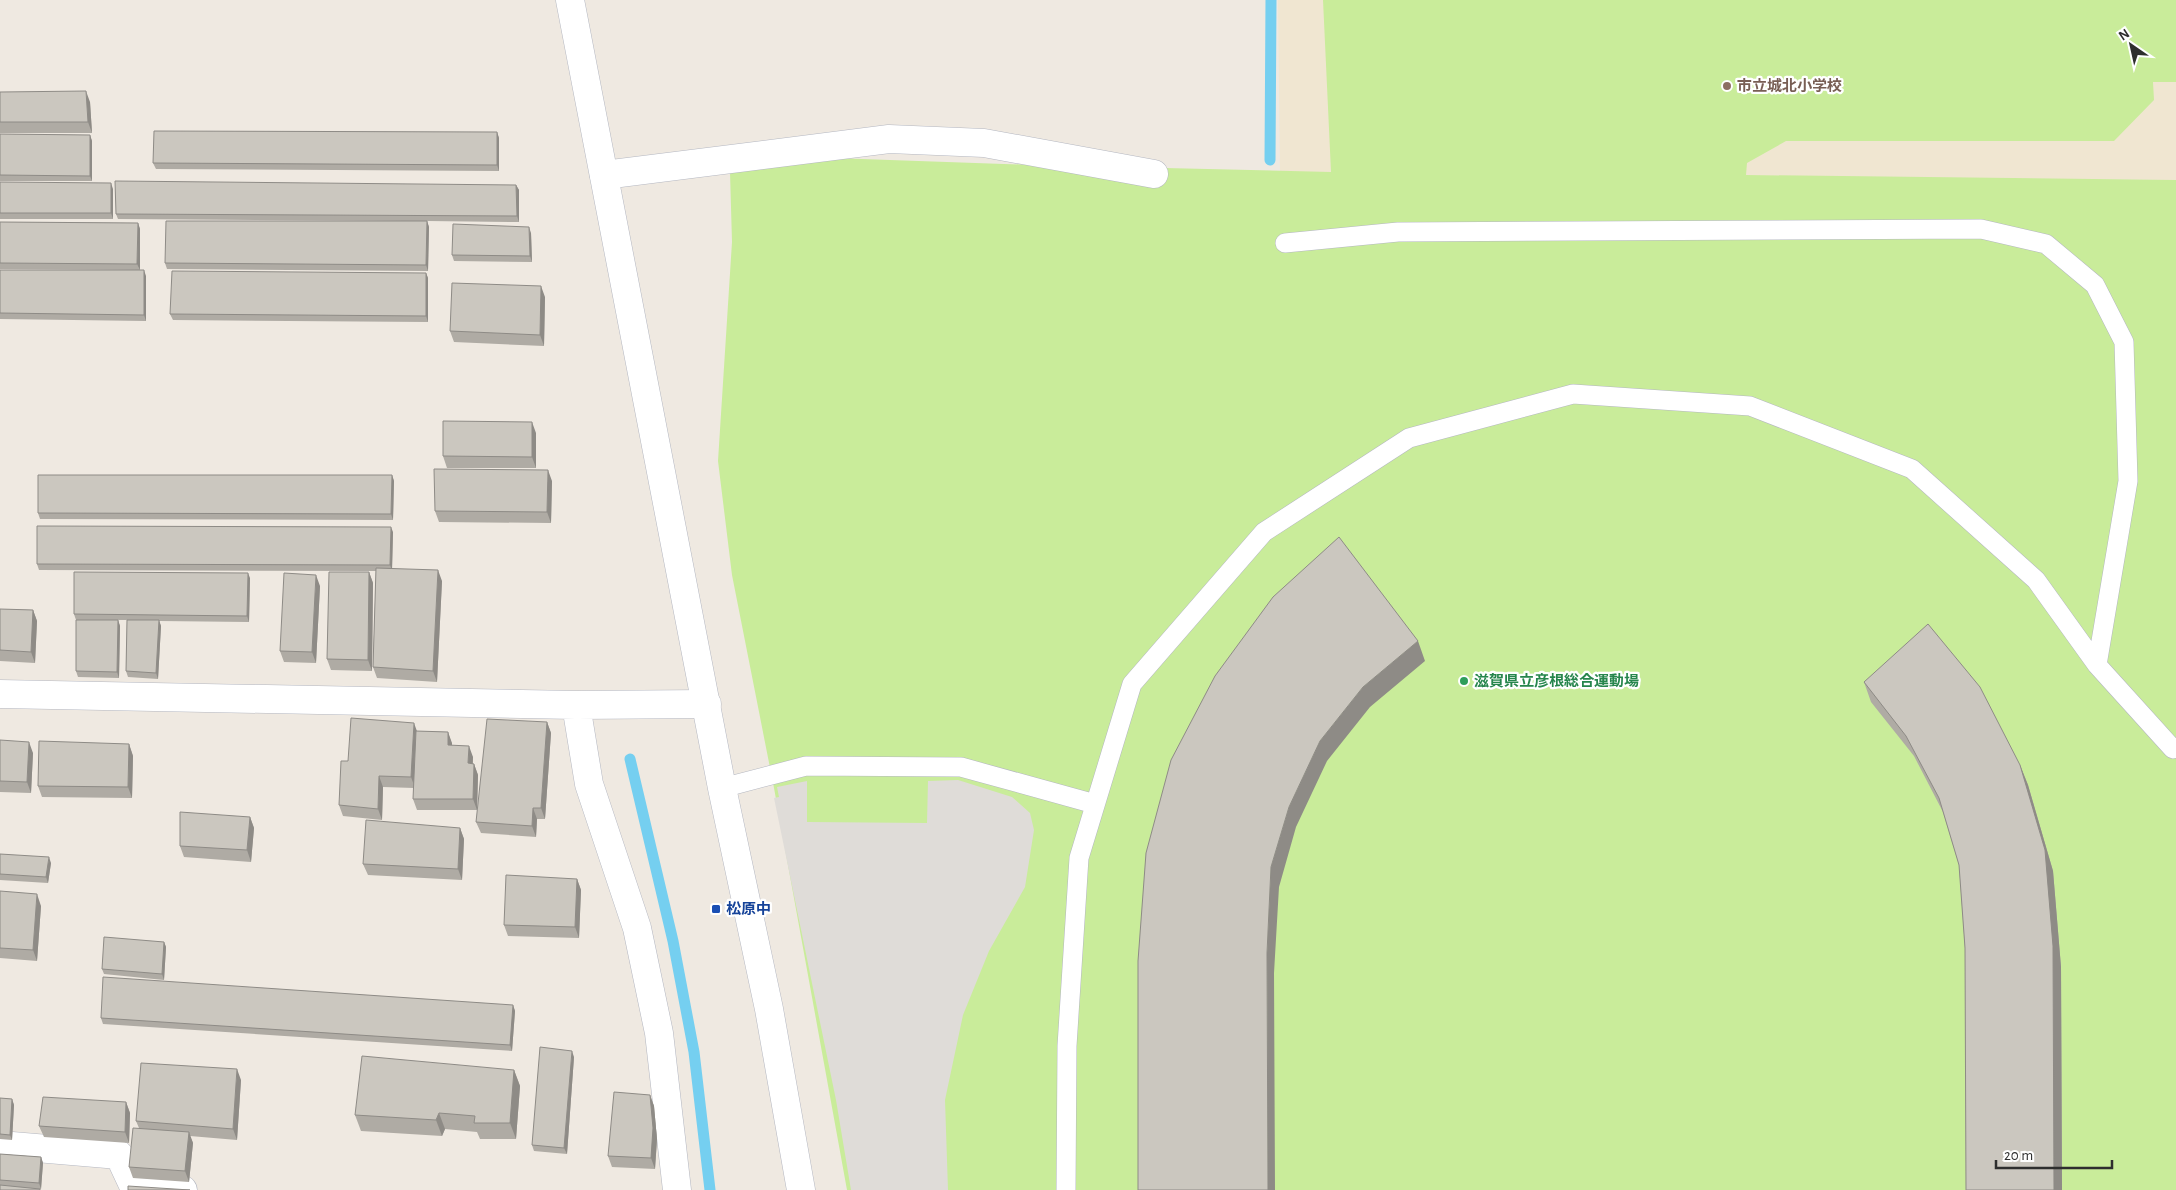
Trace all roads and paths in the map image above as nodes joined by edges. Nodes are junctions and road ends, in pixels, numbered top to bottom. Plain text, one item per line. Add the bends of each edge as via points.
1 (570, 0) edge
2 (1154, 174) dead end
3 (604, 175) junction
4 (1285, 243) dead end
5 (2097, 665) junction
6 (0, 694) edge
7 (707, 704) junction
8 (576, 706) junction
9 (2173, 749) dead end
10 (722, 788) junction
11 (1095, 804) junction
12 (0, 1145) edge
13 (183, 1190) edge
14 (677, 1190) edge
15 (801, 1190) edge
16 (1066, 1190) edge

1 - 3 street
2 - 3 street via 984,143 889,139
3 - 7 street
4 - 5 lane via 1398,232 1981,229 2046,244 2095,285 2124,342 2128,481
5 - 9 lane
5 - 11 lane via 2036,580 1912,469 1750,406 1573,394 1409,438 1264,532 1132,684
6 - 8 street
7 - 8 street
7 - 10 street
8 - 14 street via 589,784 636,928 659,1033
10 - 11 lane via 806,766 961,766
10 - 15 street via 769,1009
11 - 16 lane via 1079,858 1067,1046
12 - 13 street via 119,1155 132,1185

